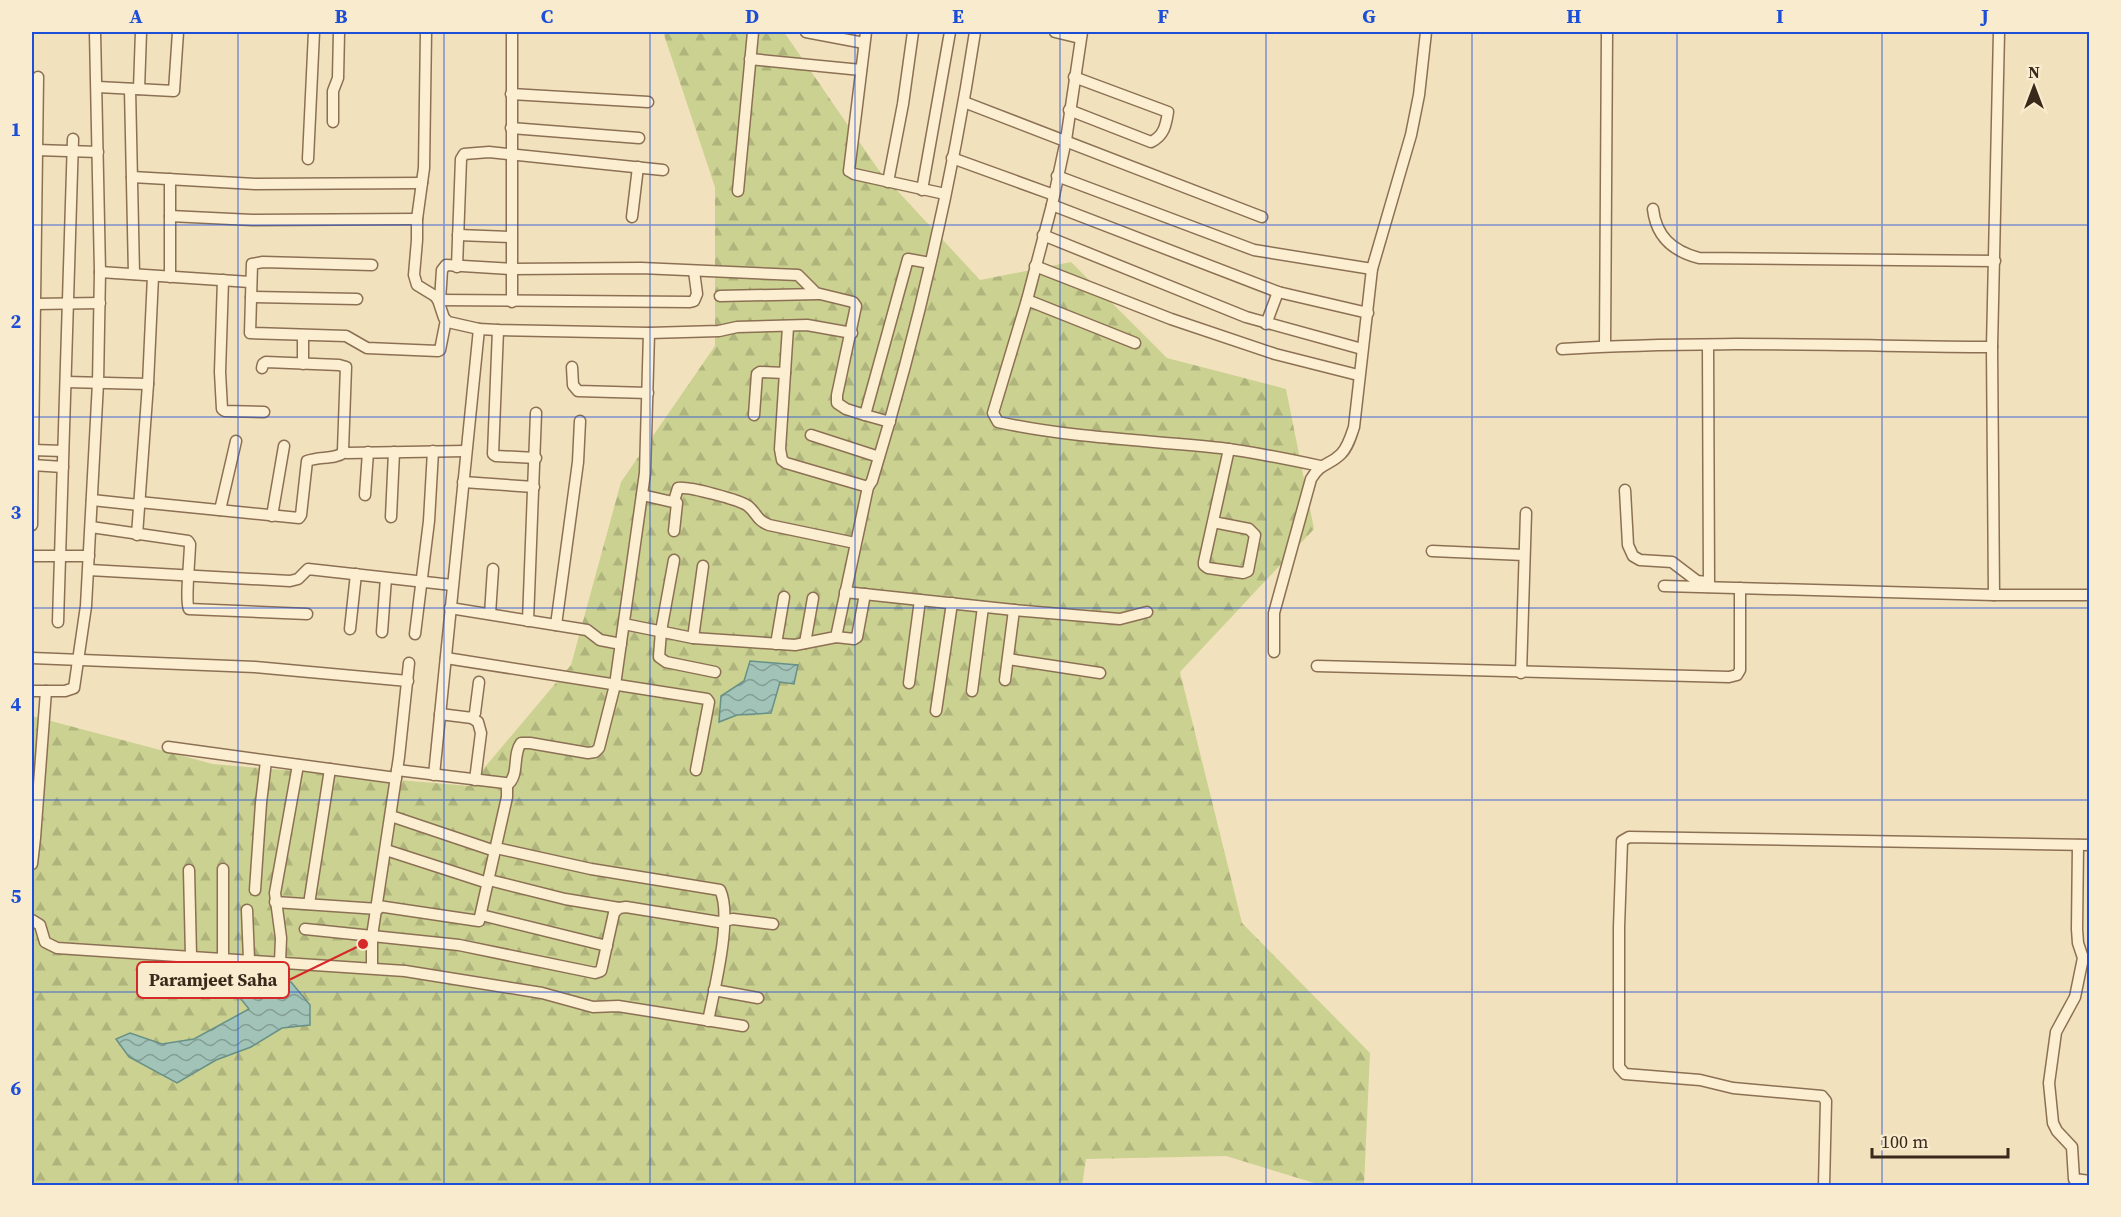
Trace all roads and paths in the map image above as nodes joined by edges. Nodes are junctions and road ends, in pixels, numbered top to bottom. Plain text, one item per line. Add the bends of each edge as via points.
1 (95, 32) edge
2 (141, 32) edge
3 (178, 32) edge
4 (314, 32) edge
5 (339, 32) edge
6 (426, 32) edge
7 (512, 32) edge
8 (753, 32) edge
9 (806, 32) edge
10 (913, 32) edge
11 (950, 32) edge
12 (975, 32) edge
13 (1055, 32) edge
14 (1426, 32) edge
15 (1607, 32) edge
16 (1999, 32) edge
17 (1081, 35) edge
18 (865, 37) edge
19 (750, 59) junction
20 (861, 70) junction
21 (38, 77) dead end
22 (1074, 77) junction
23 (98, 87) junction
24 (135, 89) junction
25 (511, 94) junction
26 (648, 102) dead end
27 (964, 102) junction
28 (1069, 110) junction
29 (333, 122) dead end
30 (511, 128) junction
31 (639, 138) dead end
32 (73, 139) dead end
33 (1066, 140) junction
34 (37, 150) junction
35 (73, 151) junction
36 (98, 152) junction
37 (511, 155) junction
38 (952, 158) junction
39 (308, 159) dead end
40 (638, 168) junction
41 (663, 170) dead end
42 (1057, 176) junction
43 (132, 177) junction
44 (170, 179) junction
45 (888, 182) junction
46 (422, 183) junction
47 (922, 190) junction
48 (738, 191) dead end
49 (945, 194) junction
50 (1053, 200) junction
51 (1653, 209) dead end
52 (170, 216) junction
53 (632, 217) dead end
54 (1262, 217) dead end
55 (417, 219) junction
56 (458, 235) junction
57 (1043, 236) junction
58 (511, 237) junction
59 (1995, 261) junction
60 (930, 263) junction
61 (372, 264) dead end
62 (1035, 266) junction
63 (457, 267) junction
64 (1372, 269) junction
65 (512, 270) junction
66 (694, 271) junction
67 (100, 272) junction
68 (134, 274) junction
69 (153, 276) junction
70 (170, 277) junction
71 (223, 280) junction
72 (250, 282) junction
73 (1278, 292) junction
74 (818, 294) junction
75 (720, 296) dead end
76 (250, 297) junction
77 (357, 298) dead end
78 (439, 300) junction
79 (1027, 300) junction
80 (512, 302) junction
81 (68, 303) junction
82 (100, 303) junction
83 (35, 304) junction
84 (1368, 313) junction
85 (446, 320) junction
86 (1266, 324) junction
87 (788, 327) junction
88 (478, 329) junction
89 (498, 330) junction
90 (650, 333) junction
91 (852, 333) junction
92 (303, 336) junction
93 (1135, 343) dead end
94 (1708, 345) junction
95 (1605, 346) junction
96 (1992, 347) junction
97 (1362, 349) junction
98 (1562, 349) dead end
99 (303, 364) junction
100 (572, 367) dead end
101 (262, 368) dead end
102 (785, 373) junction
103 (1359, 375) junction
104 (66, 382) junction
105 (98, 383) junction
106 (148, 384) junction
107 (648, 393) junction
108 (264, 412) dead end
109 (536, 413) dead end
110 (754, 415) dead end
111 (865, 415) junction
112 (580, 421) dead end
113 (890, 422) junction
114 (812, 435) dead end
115 (236, 441) dead end
116 (284, 446) dead end
117 (33, 450) edge
118 (1229, 450) junction
119 (63, 451) junction
120 (433, 451) junction
121 (466, 451) junction
122 (345, 452) junction
123 (368, 452) junction
124 (394, 452) junction
125 (536, 458) junction
126 (879, 458) junction
127 (32, 465) edge
128 (1320, 466) junction
129 (63, 467) junction
130 (462, 482) junction
131 (534, 487) junction
132 (868, 487) junction
133 (1625, 490) dead end
134 (365, 495) dead end
135 (642, 495) junction
136 (92, 500) junction
137 (674, 501) junction
138 (139, 503) junction
139 (220, 510) junction
140 (1526, 513) dead end
141 (272, 516) junction
142 (392, 517) dead end
143 (1213, 522) junction
144 (32, 525) edge
145 (91, 527) junction
146 (674, 531) dead end
147 (137, 535) junction
148 (855, 543) junction
149 (1432, 551) dead end
150 (1524, 555) junction
151 (32, 556) edge
152 (60, 556) junction
153 (89, 556) junction
154 (674, 560) dead end
155 (703, 566) dead end
156 (494, 569) dead end
157 (89, 570) junction
158 (356, 574) junction
159 (190, 575) junction
160 (386, 578) junction
161 (421, 582) junction
162 (1709, 584) junction
163 (453, 585) junction
164 (1664, 586) dead end
165 (1740, 588) junction
166 (845, 592) junction
167 (865, 594) junction
168 (1994, 595) junction
169 (2090, 596) edge
170 (784, 597) dead end
171 (813, 598) dead end
172 (920, 600) junction
173 (952, 603) junction
174 (983, 606) junction
175 (450, 608) junction
176 (1014, 610) junction
177 (1147, 612) dead end
178 (307, 614) dead end
179 (490, 614) junction
180 (528, 621) junction
181 (58, 622) dead end
182 (624, 624) junction
183 (556, 625) junction
184 (350, 630) dead end
185 (382, 632) dead end
186 (661, 632) junction
187 (415, 634) dead end
188 (836, 637) junction
189 (693, 638) junction
190 (805, 643) junction
191 (621, 644) junction
192 (776, 644) junction
193 (1274, 652) dead end
194 (32, 658) edge
195 (446, 658) junction
196 (79, 659) junction
197 (1008, 659) junction
198 (409, 663) dead end
199 (1317, 666) dead end
200 (715, 672) dead end
201 (1521, 673) junction
202 (1100, 674) dead end
203 (1005, 680) dead end
204 (408, 681) junction
205 (479, 682) dead end
206 (909, 683) dead end
207 (615, 685) junction
208 (32, 691) edge
209 (46, 691) junction
210 (972, 691) dead end
211 (936, 711) dead end
212 (440, 714) junction
213 (472, 718) junction
214 (168, 747) dead end
215 (266, 761) junction
216 (298, 765) junction
217 (330, 769) junction
218 (696, 770) dead end
219 (396, 774) junction
220 (434, 776) junction
221 (475, 780) junction
222 (507, 785) junction
223 (391, 816) junction
224 (2084, 845) edge
225 (386, 850) junction
226 (495, 850) junction
227 (32, 864) edge
228 (223, 869) dead end
229 (189, 870) dead end
230 (489, 882) junction
231 (255, 890) dead end
232 (275, 902) junction
233 (309, 904) junction
234 (378, 908) junction
235 (619, 908) junction
236 (247, 910) dead end
237 (482, 915) junction
238 (32, 920) edge
239 (723, 922) junction
240 (773, 924) dead end
241 (305, 929) dead end
242 (372, 936) junction
243 (607, 946) junction
244 (191, 956) junction
245 (224, 958) junction
246 (249, 960) junction
247 (280, 962) junction
248 (372, 968) junction
249 (714, 990) junction
250 (758, 998) dead end
251 (708, 1021) junction
252 (743, 1026) dead end
253 (2090, 1181) edge
254 (1824, 1185) edge

1 - 23 street
2 - 24 street
3 - 24 street via 174,91
4 - 39 street
5 - 29 street
6 - 46 street
7 - 25 street
8 - 19 street
9 - 18 street
10 - 45 street
11 - 47 street
12 - 27 street
13 - 17 street
14 - 64 street via 1411,135
15 - 95 street
16 - 59 street
17 - 22 street
18 - 20 street
19 - 20 street
19 - 48 street
20 - 45 street via 848,168 851,173
21 - 34 street
22 - 28 street
22 - 28 street via 1168,112 1163,132 1152,142
23 - 24 street
23 - 36 street
24 - 43 street
25 - 26 street
25 - 30 street
27 - 33 street
27 - 38 street
28 - 33 street
30 - 31 street
30 - 37 street
32 - 35 street
33 - 42 street
33 - 54 street
34 - 35 street
34 - 83 street
35 - 36 street
35 - 81 street
36 - 67 street
37 - 40 street
37 - 56 street via 468,152 463,156
37 - 58 street
38 - 49 street
38 - 50 street
40 - 41 street
40 - 53 street
42 - 50 street
42 - 64 street via 1254,250
43 - 44 street
43 - 68 street
44 - 46 street via 255,184
44 - 52 street
45 - 47 street
46 - 55 street
47 - 49 street
49 - 60 street
50 - 57 street
50 - 73 street
51 - 59 street via 1661,235 1683,252 1699,258
52 - 55 street via 252,220
52 - 70 street
55 - 78 street via 414,278 417,285
56 - 58 street
56 - 63 street
57 - 62 street
57 - 86 street
58 - 65 street
59 - 96 street
60 - 111 street via 908,259
60 - 113 street
61 - 72 street via 255,262
62 - 79 street
62 - 103 street via 1275,354
63 - 65 street
63 - 78 street via 443,267
64 - 84 street
65 - 66 street
65 - 80 street
66 - 74 street via 795,275
66 - 80 street via 697,294 690,302
67 - 68 street
67 - 82 street
68 - 69 street
69 - 70 street
69 - 106 street
70 - 71 street
71 - 72 street
71 - 108 street via 222,409
72 - 76 street
73 - 84 street
73 - 86 street
74 - 75 street
74 - 91 street via 856,304
76 - 77 street
76 - 92 street via 250,333
78 - 80 street
78 - 85 street
79 - 93 street
79 - 118 street via 993,413 998,422 1040,431
81 - 82 street
81 - 83 street
81 - 104 street
82 - 105 street
83 - 117 street
84 - 97 street
85 - 88 street
85 - 92 street via 438,351 367,348 346,336
86 - 97 street
87 - 90 street
87 - 91 street via 813,326
87 - 102 street
88 - 89 street
88 - 121 street
89 - 90 street
89 - 125 street via 493,454
90 - 107 street
91 - 111 street via 837,403
92 - 99 street
94 - 95 street
94 - 96 street
94 - 162 street
95 - 98 street
96 - 168 street
97 - 103 street
99 - 101 street via 266,362
99 - 122 street via 345,367
100 - 107 street via 573,385 578,392
102 - 110 street via 757,374
102 - 132 street via 782,460
103 - 128 street via 1351,439 1342,453
104 - 105 street
104 - 119 street
105 - 106 street
105 - 136 street
106 - 138 street
107 - 135 street
109 - 125 street
111 - 113 street
112 - 183 street
113 - 126 street
114 - 126 street
115 - 139 street
116 - 141 street
117 - 119 street
117 - 127 street
118 - 128 street
118 - 143 street
119 - 129 street
120 - 121 street
120 - 124 street
120 - 161 street
121 - 130 street
122 - 123 street
122 - 141 street via 308,461 299,518
123 - 124 street
123 - 134 street
124 - 142 street
125 - 131 street
126 - 132 street
127 - 129 street
127 - 144 street
128 - 193 street via 1304,498 1274,613
129 - 152 street
130 - 131 street
130 - 163 street
131 - 180 street
132 - 148 street
133 - 162 street via 1628,545 1633,556 1672,562 1697,581
135 - 137 street
135 - 182 street
136 - 138 street
136 - 145 street
137 - 146 street via 678,505
137 - 148 street via 678,488 691,488 748,505 760,521 769,525
138 - 139 street
138 - 147 street
139 - 141 street
140 - 150 street
143 - 143 street via 1254,532 1248,571 1204,565
145 - 147 street
145 - 153 street
147 - 159 street via 188,541
148 - 166 street
149 - 150 street
150 - 201 street
151 - 152 street
152 - 153 street
152 - 181 street
153 - 157 street
154 - 186 street
155 - 189 street
156 - 179 street
157 - 159 street
157 - 196 street
158 - 159 street via 308,569 290,581
158 - 160 street
158 - 184 street
159 - 178 street via 186,604 189,609
160 - 161 street
160 - 185 street
161 - 163 street
161 - 187 street
162 - 164 street
162 - 165 street
163 - 175 street
165 - 168 street
165 - 201 street via 1740,670 1736,676
166 - 167 street
166 - 188 street
167 - 172 street
167 - 188 street via 857,637
168 - 169 street
170 - 192 street
171 - 190 street
172 - 173 street
172 - 206 street
173 - 174 street
173 - 211 street
174 - 176 street
174 - 210 street
175 - 179 street
175 - 195 street
176 - 177 street via 1120,619
176 - 197 street
179 - 180 street
180 - 183 street
182 - 186 street
182 - 191 street
183 - 191 street via 587,630 600,640
186 - 189 street
186 - 200 street via 661,660
188 - 190 street
189 - 192 street
190 - 192 street
191 - 207 street
194 - 196 street
195 - 207 street
195 - 212 street
196 - 204 street via 255,667
196 - 209 street via 72,690
197 - 202 street
197 - 203 street
198 - 204 street
199 - 201 street
204 - 219 street
205 - 213 street
207 - 218 street via 708,700
207 - 222 street via 598,751 588,753 521,743 513,779
208 - 209 street
209 - 227 street
212 - 213 street
212 - 220 street
213 - 221 street via 478,722 481,733
214 - 215 street
215 - 216 street
215 - 231 street
216 - 217 street
216 - 232 street
217 - 219 street
217 - 233 street
219 - 220 street
219 - 223 street
220 - 221 street
221 - 222 street
222 - 226 street
223 - 225 street
223 - 226 street
224 - 253 street via 2077,929 2083,958 2075,997 2056,1032 2049,1091 2053,1123 2072,1147 2074,1179
224 - 254 street via 1629,837 1622,841 1619,1067 1625,1074 1821,1096 1826,1101
225 - 230 street
225 - 234 street
226 - 230 street
226 - 239 street via 720,890
228 - 245 street
229 - 244 street
230 - 235 street
230 - 237 street
232 - 233 street
232 - 247 street
233 - 234 street
234 - 237 street via 477,921
234 - 242 street
235 - 239 street
235 - 243 street via 614,913
236 - 246 street
237 - 243 street
238 - 244 street via 40,925 45,942 57,948
239 - 240 street via 733,919
239 - 249 street
241 - 242 street
242 - 243 street via 459,945 595,973 601,971
242 - 248 street
244 - 245 street
245 - 246 street
246 - 247 street
247 - 248 street
248 - 251 street via 542,993 593,1007 618,1006
249 - 250 street
249 - 251 street
251 - 252 street

